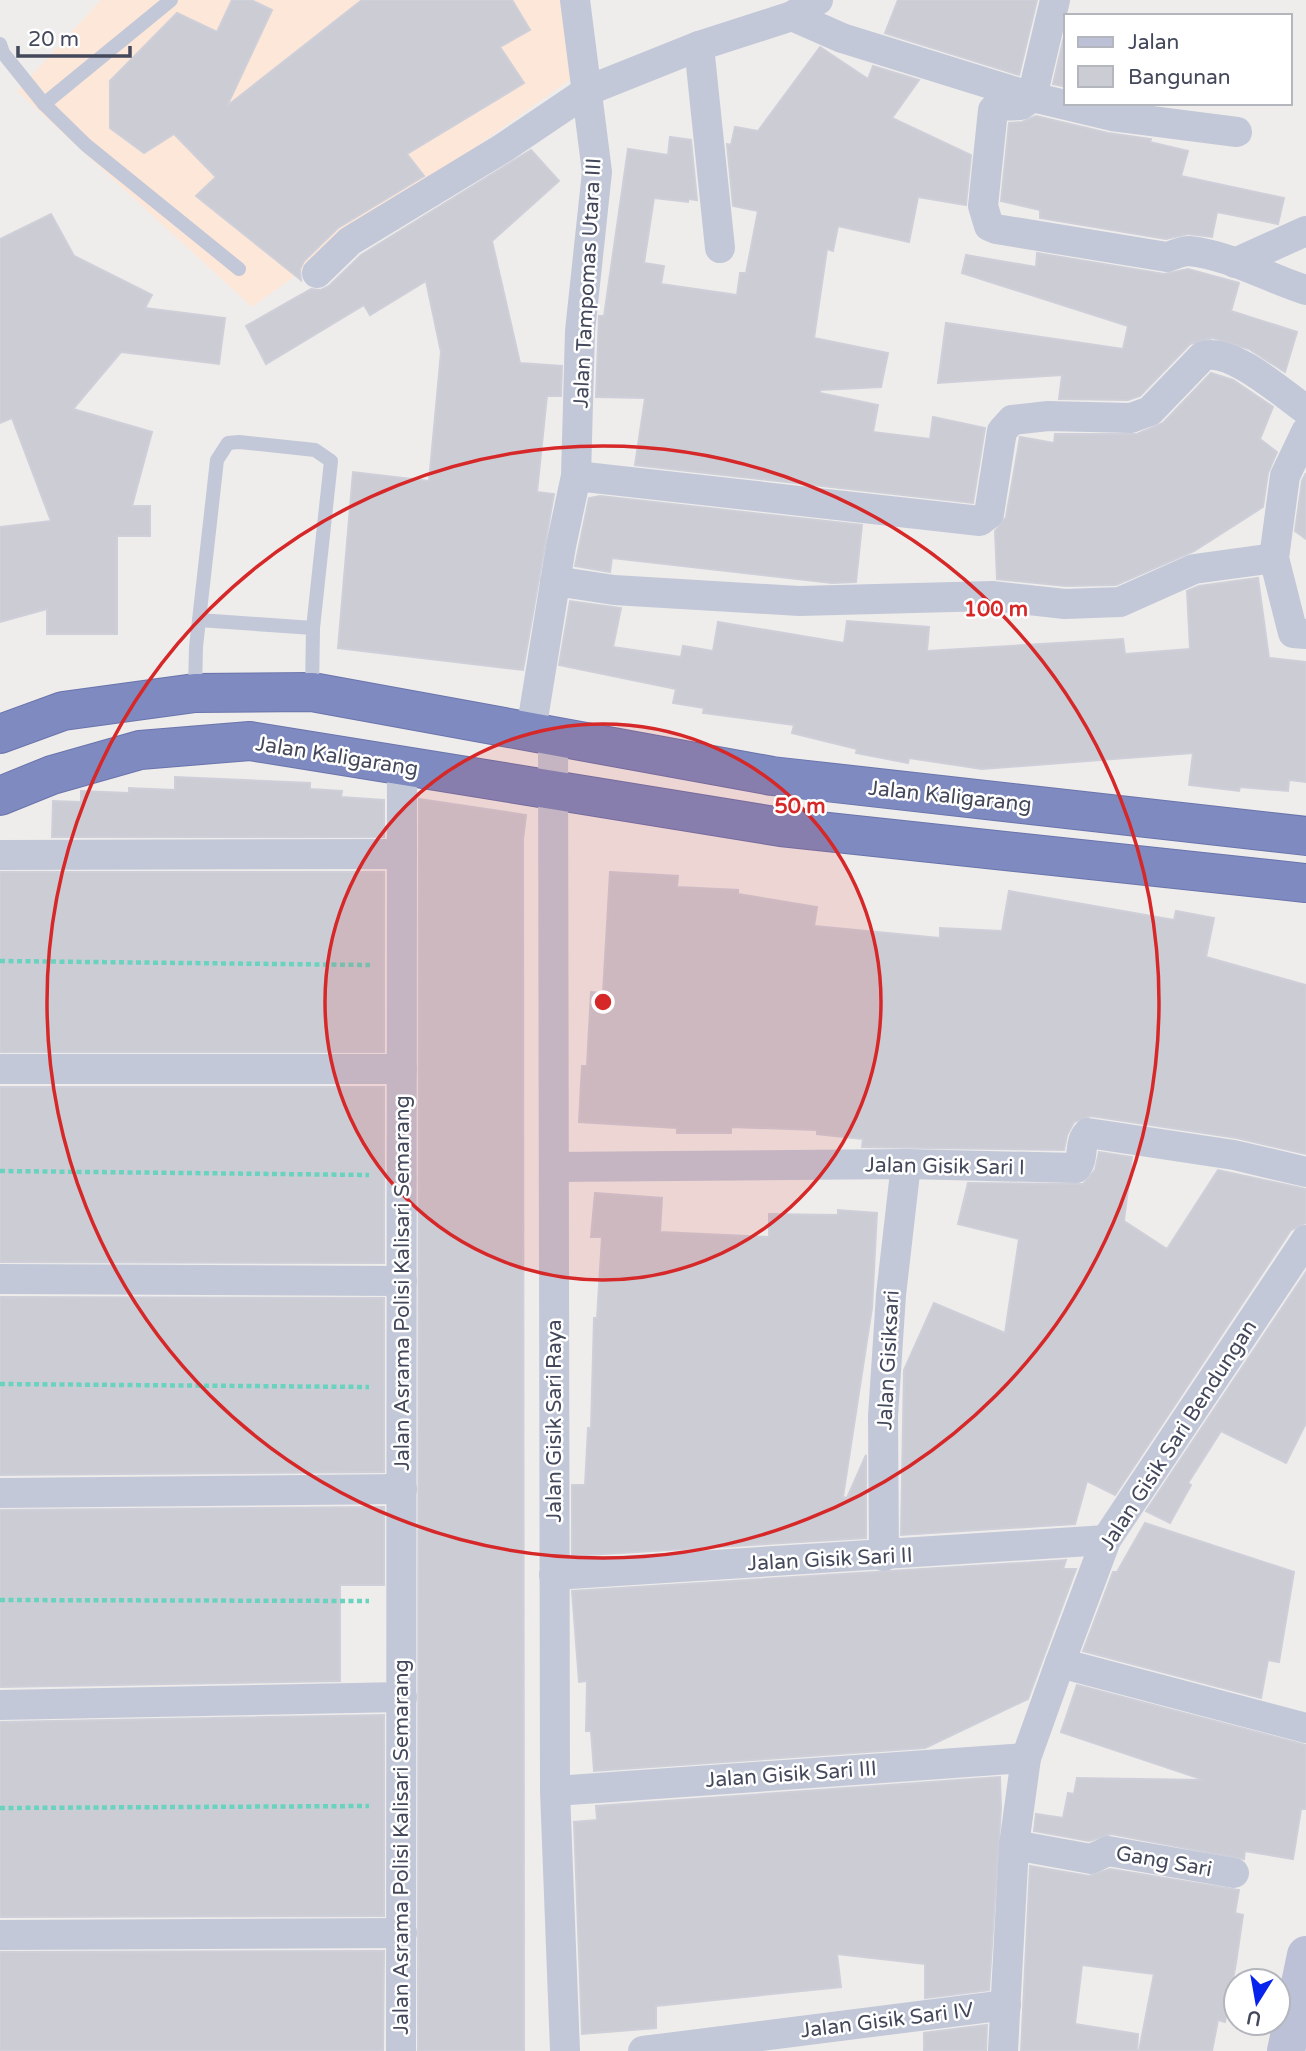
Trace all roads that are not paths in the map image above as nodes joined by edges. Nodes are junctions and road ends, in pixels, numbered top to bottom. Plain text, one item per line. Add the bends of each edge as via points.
1 (171, 0) edge
2 (575, 0) edge
3 (818, 0) edge
4 (1055, 0) edge
5 (792, 16) junction
6 (0, 44) edge
7 (699, 46) junction
8 (589, 90) junction
9 (1032, 97) junction
10 (44, 104) junction
11 (1064, 105) edge
12 (1066, 105) edge
13 (1237, 132) dead end
14 (1306, 231) edge
15 (720, 248) dead end
16 (1236, 263) junction
17 (239, 269) dead end
18 (317, 273) dead end
19 (1306, 290) edge
20 (1306, 410) edge
21 (1306, 432) edge
22 (576, 476) junction
23 (1275, 558) junction
24 (555, 581) junction
25 (199, 620) junction
26 (313, 628) junction
27 (1306, 634) edge
28 (312, 691) junction
29 (195, 692) junction
30 (542, 733) junction
31 (0, 734) edge
32 (402, 765) junction
33 (554, 790) junction
34 (0, 796) edge
35 (1195, 822) junction
36 (1306, 836) edge
37 (402, 854) junction
38 (0, 855) edge
39 (1197, 871) junction
40 (1306, 883) edge
41 (0, 1069) edge
42 (402, 1069) junction
43 (906, 1164) junction
44 (554, 1167) junction
45 (1306, 1172) edge
46 (1306, 1240) edge
47 (0, 1279) edge
48 (402, 1281) junction
49 (402, 1489) junction
50 (0, 1493) edge
51 (1106, 1540) junction
52 (884, 1556) junction
53 (554, 1575) junction
54 (1060, 1663) junction
55 (402, 1698) junction
56 (0, 1705) edge
57 (1306, 1728) edge
58 (1026, 1758) junction
59 (555, 1791) junction
60 (1014, 1845) junction
61 (1234, 1873) dead end
62 (402, 1933) junction
63 (0, 1935) edge
64 (1306, 1955) edge
65 (1006, 2005) junction
66 (401, 2051) edge
67 (565, 2051) edge
68 (643, 2051) edge
69 (1003, 2051) edge
70 (1286, 2051) edge

1 - 10 lane
2 - 8 street, Jalan Tampomas Utara III
3 - 5 street
4 - 9 street
5 - 7 street
5 - 9 street via 842,38
6 - 10 lane
7 - 8 street
7 - 15 street
8 - 18 street via 350,241
8 - 22 street, Jalan Tampomas Utara III via 597,172 580,331
9 - 11 street
9 - 16 street via 1021,105 993,110 983,206 989,226 1167,257 1188,251
10 - 17 lane via 86,145
12 - 13 street via 1112,116
14 - 16 street
16 - 19 street
20 - 22 street via 1232,359 1213,353 1203,356 1142,415 1012,420 1002,431 989,514 975,521
21 - 23 street via 1285,476
22 - 24 street, Jalan Tampomas Utara III
23 - 24 street via 1194,569 1120,602 1065,604 992,596 800,601 614,590
23 - 27 street via 1293,633
24 - 30 street, Jalan Tampomas Utara III
25 - 26 lane
25 - 26 lane via 217,460 228,443 239,442 315,450 331,461
25 - 29 lane
26 - 28 lane
28 - 29 highway, Jalan Kaligarang
28 - 30 highway, Jalan Kaligarang
29 - 31 highway, Jalan Kaligarang via 64,712
30 - 33 street
30 - 35 highway, Jalan Kaligarang via 772,776
32 - 33 highway, Jalan Kaligarang
32 - 34 highway, Jalan Kaligarang via 250,741 141,750 52,775
32 - 37 street, Jalan Asrama Polisi Kalisari Semarang
33 - 39 highway, Jalan Kaligarang via 781,827
33 - 44 street, Jalan Gisik Sari Raya
35 - 36 highway, Jalan Kaligarang
35 - 39 highway
37 - 38 street
37 - 42 street, Jalan Asrama Polisi Kalisari Semarang
39 - 40 highway, Jalan Kaligarang
41 - 42 street
42 - 48 street, Jalan Asrama Polisi Kalisari Semarang
43 - 44 street, Jalan Gisik Sari I
43 - 45 street, Jalan Gisik Sari I via 1076,1168 1088,1133 1234,1155
43 - 52 street, Jalan Gisiksari via 884,1390
44 - 53 street, Jalan Gisik Sari Raya
46 - 51 street, Jalan Gisik Sari Bendungan
47 - 48 street
48 - 49 street, Jalan Asrama Polisi Kalisari Semarang
49 - 50 street
49 - 55 street, Jalan Asrama Polisi Kalisari Semarang
51 - 52 street, Jalan Gisik Sari II
51 - 54 street, Jalan Gisik Sari Bendungan
52 - 53 street, Jalan Gisik Sari II
53 - 59 street, Jalan Gisik Sari Raya
54 - 57 street
54 - 58 street, Jalan Gisik Sari Bendungan
55 - 56 street
55 - 62 street, Jalan Asrama Polisi Kalisari Semarang
58 - 59 street, Jalan Gisik Sari III
58 - 60 street, Jalan Gisik Sari Bendungan
59 - 67 street, Jalan Gisik Sari Raya
60 - 61 street, Gang Sari via 1091,1859 1108,1851
60 - 65 street, Jalan Gisik Sari Bendungan
62 - 63 street
62 - 66 street, Jalan Asrama Polisi Kalisari Semarang
64 - 70 street
65 - 68 street, Jalan Gisik Sari IV
65 - 69 street, Jalan Gisik Sari Bendungan

